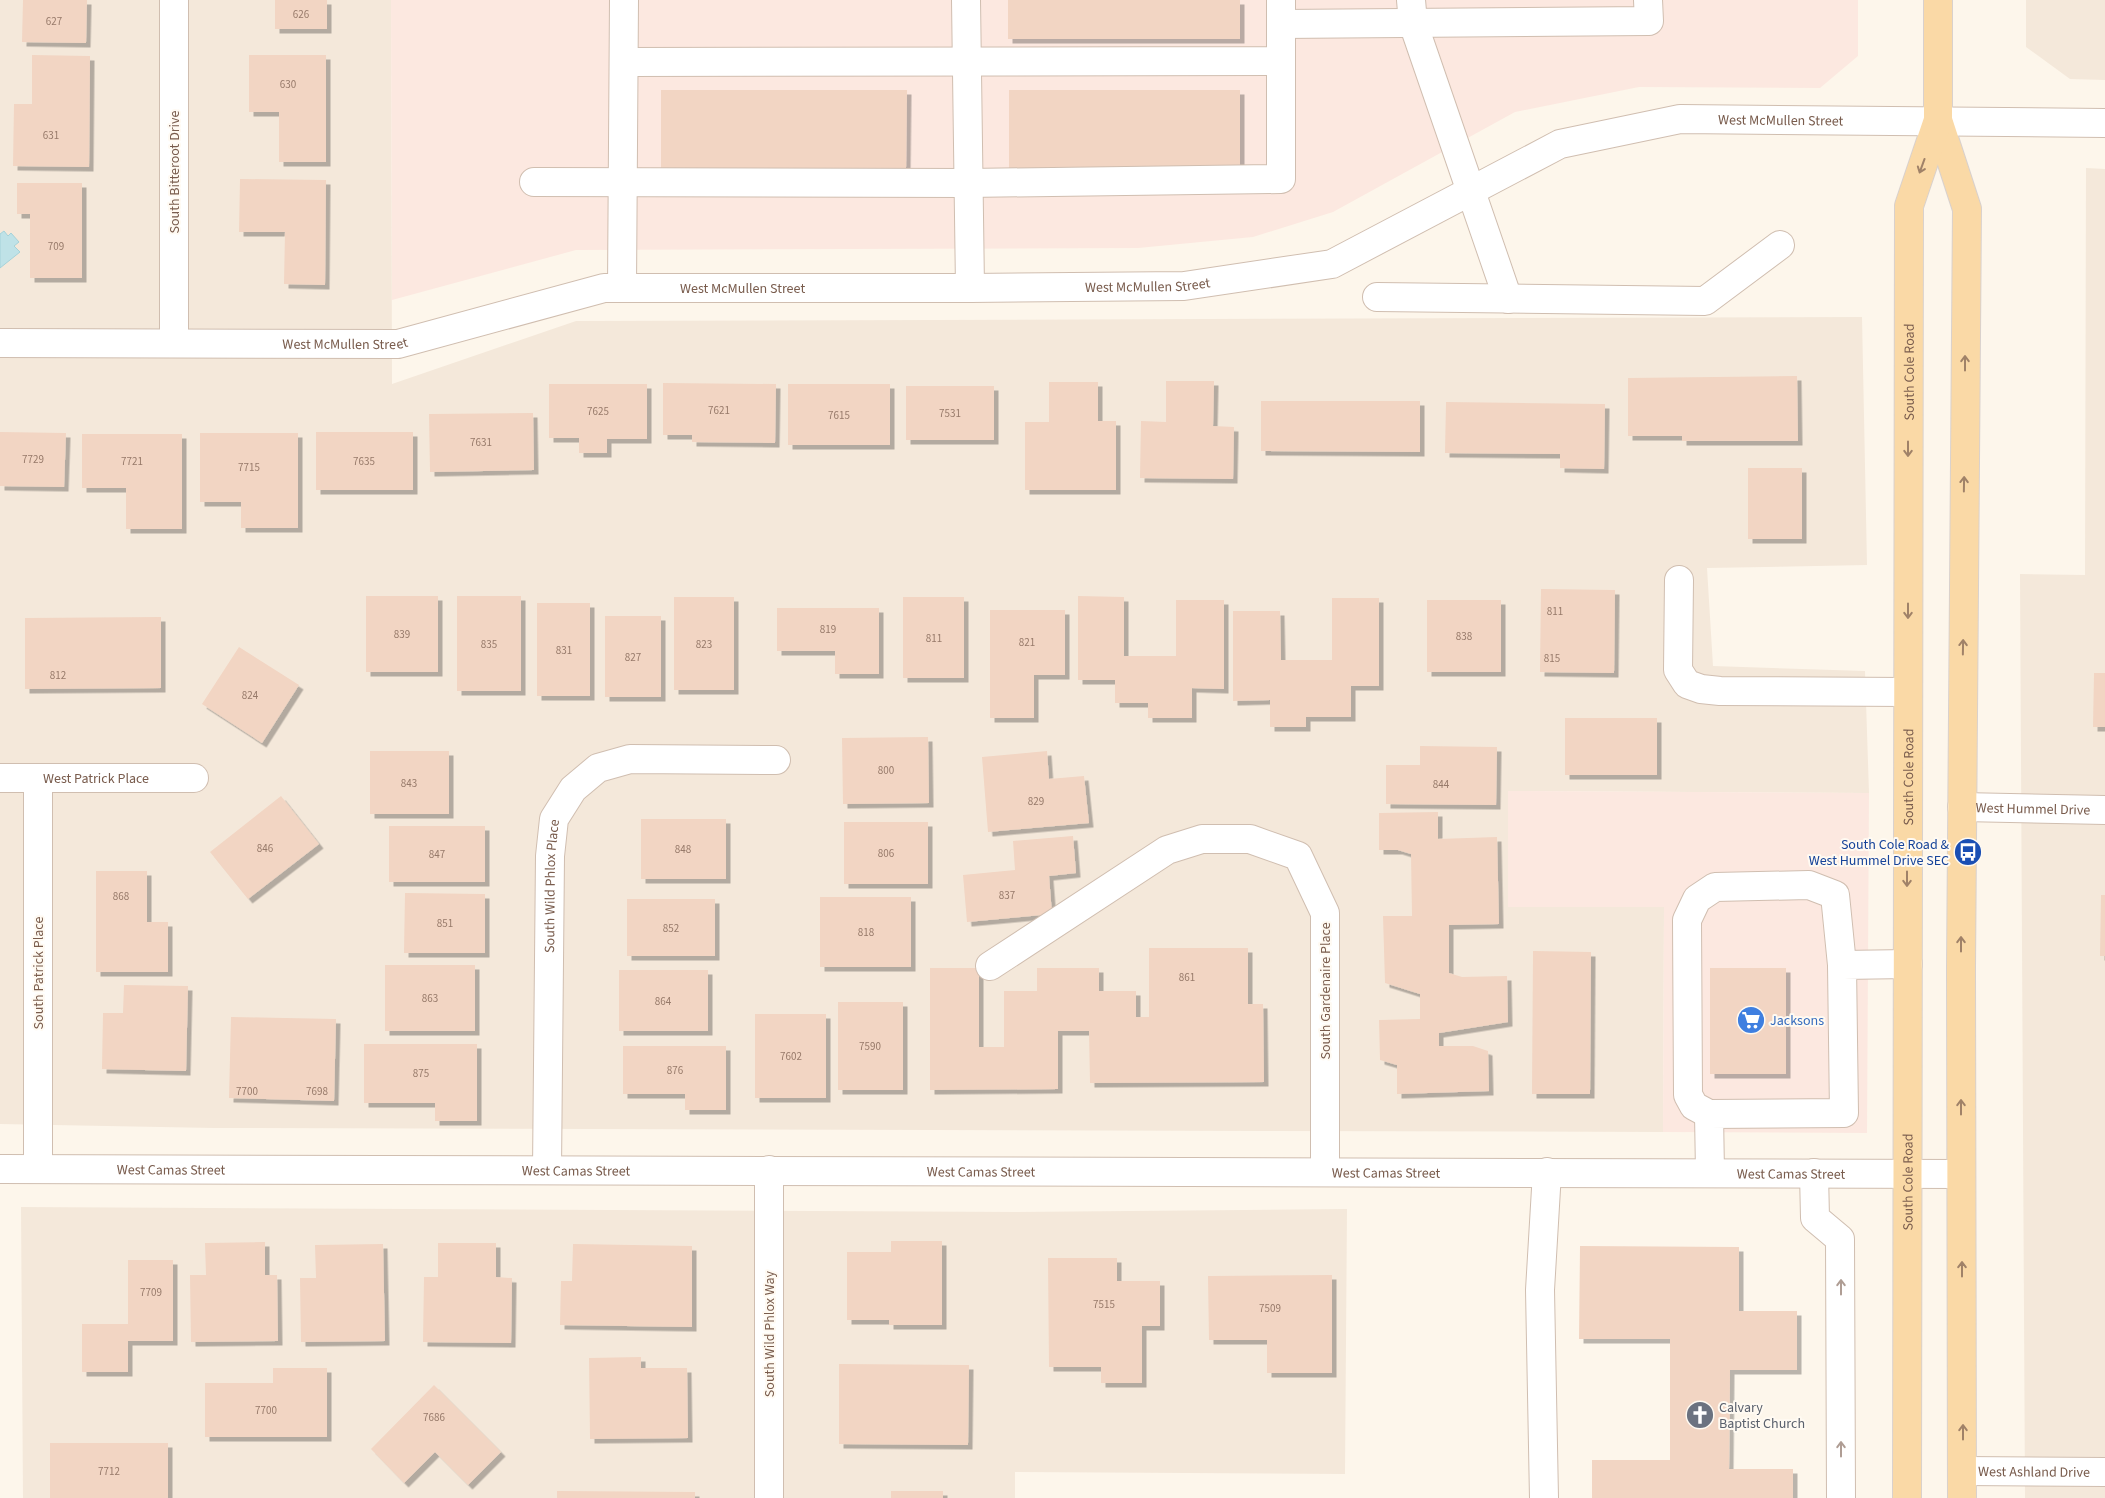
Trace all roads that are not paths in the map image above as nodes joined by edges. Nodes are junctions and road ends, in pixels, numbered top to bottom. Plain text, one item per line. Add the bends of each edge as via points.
1 (174, 0) edge
2 (624, 0) edge
3 (966, 0) edge
4 (1648, 0) edge
5 (1938, 0) edge
6 (1281, 12) edge
7 (1412, 12) edge
8 (1281, 61) junction
9 (624, 62) junction
10 (967, 62) junction
11 (1938, 120) junction
12 (2105, 123) edge
13 (534, 182) dead end
14 (623, 183) junction
15 (968, 184) junction
16 (1472, 190) junction
17 (1780, 245) dead end
18 (622, 288) junction
19 (970, 288) junction
20 (1377, 297) dead end
21 (1508, 299) junction
22 (0, 343) edge
23 (174, 343) junction
24 (1680, 580) dead end
25 (1907, 692) junction
26 (776, 760) dead end
27 (0, 778) edge
28 (38, 778) junction
29 (194, 778) dead end
30 (1962, 807) junction
31 (2105, 810) edge
32 (1908, 964) junction
33 (1842, 965) junction
34 (990, 966) dead end
35 (1709, 1114) junction
36 (0, 1169) edge
37 (38, 1169) junction
38 (547, 1170) junction
39 (770, 1170) junction
40 (1325, 1172) junction
41 (1547, 1172) junction
42 (1710, 1172) junction
43 (1814, 1173) junction
44 (1907, 1173) junction
45 (1961, 1174) junction
46 (1963, 1471) junction
47 (2105, 1472) edge
48 (769, 1498) edge
49 (1544, 1498) edge
50 (1841, 1498) edge
51 (1908, 1498) edge
52 (1962, 1498) edge

1 - 23 street, South Bitteroot Drive
2 - 9 street
3 - 10 street
4 - 7 street via 1649,21
5 - 11 main road, South Cole Road
6 - 7 street
6 - 8 street
7 - 16 street
8 - 10 street
8 - 15 street via 1281,179
9 - 10 street
9 - 14 street
10 - 15 street
11 - 12 street, West McMullen Street
11 - 16 street, West McMullen Street via 1680,119 1560,144
11 -> 25 main road, South Cole Road via 1909,206
30 -> 11 main road, South Cole Road via 1967,209
13 - 14 street
14 - 15 street
14 - 18 street
15 - 19 street
16 - 19 street, West McMullen Street via 1332,264 1184,286
16 - 21 street
17 - 21 street via 1705,302
18 - 19 street, West McMullen Street
18 - 23 street, West McMullen Street via 604,288 398,344
20 - 21 street
22 - 23 street, West McMullen Street
24 - 25 street via 1678,670 1687,684 1720,691
25 -> 32 main road, South Cole Road
26 - 38 street, South Wild Phlox Place via 630,759 598,768 573,789 554,820 550,856
27 - 28 street, West Patrick Place
28 - 29 street, West Patrick Place
28 - 37 street, South Patrick Place
30 - 31 street, West Hummel Drive
45 -> 30 main road, South Cole Road
32 - 33 street
32 - 44 main road, South Cole Road
33 - 35 street via 1844,1113
33 - 35 street via 1835,894 1809,886 1715,887 1697,899 1687,920 1688,1095 1694,1106
34 - 40 street, South Gardenaire Place via 1167,850 1202,839 1250,839 1298,856 1325,913
35 - 42 street
36 - 37 street, West Camas Street
37 - 38 street, West Camas Street
38 - 39 street, West Camas Street
39 - 40 street, West Camas Street
39 - 48 street, South Wild Phlox Way
40 - 41 street, West Camas Street
41 - 42 street, West Camas Street
41 - 49 street via 1540,1290
42 - 43 street, West Camas Street
43 - 44 street, West Camas Street
50 -> 43 street via 1840,1240 1815,1218
44 - 45 street, West Camas Street
44 - 51 main road, South Cole Road
46 -> 45 main road, South Cole Road
46 - 47 street, West Ashland Drive
46 - 52 main road, South Cole Road

